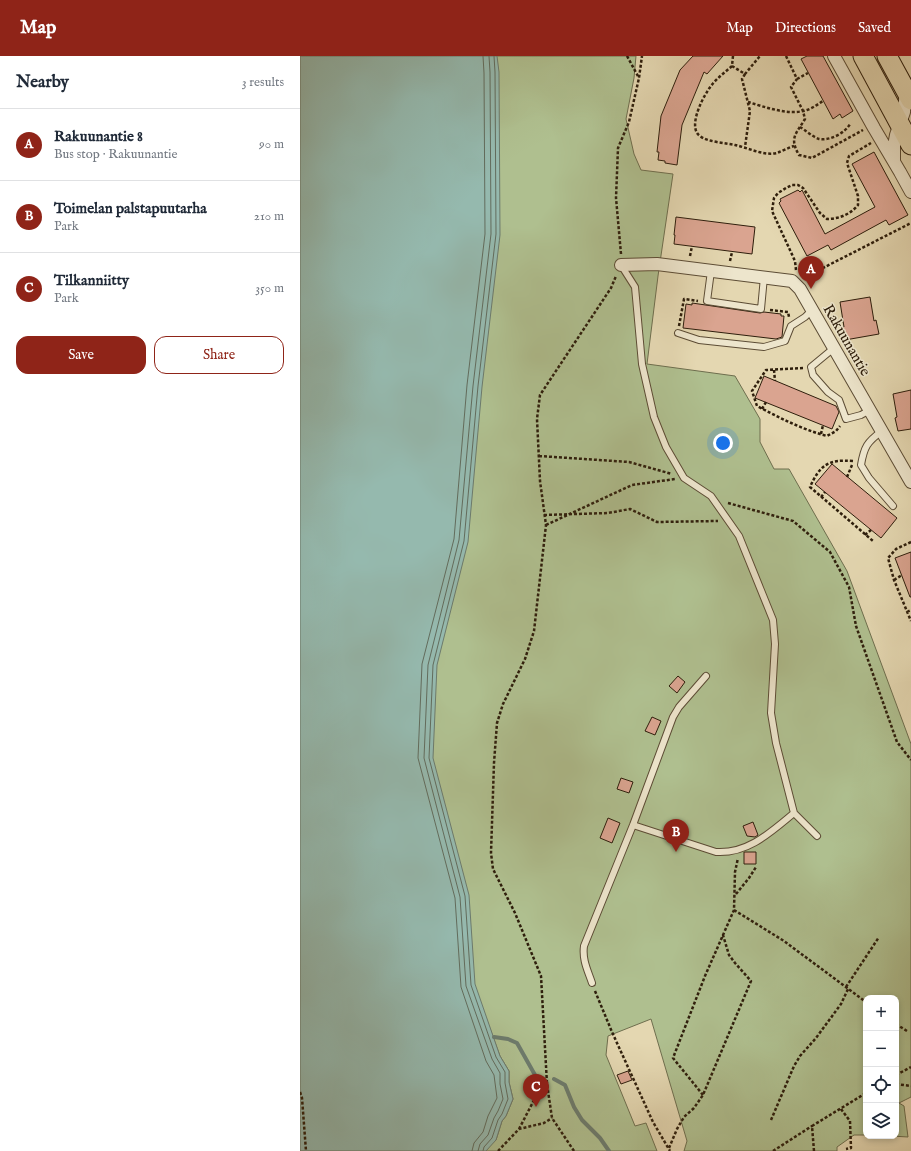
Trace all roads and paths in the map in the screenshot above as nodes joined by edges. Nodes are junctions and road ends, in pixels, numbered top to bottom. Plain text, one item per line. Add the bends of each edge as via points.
1 (627, 56) edge
2 (642, 56) edge
3 (733, 56) edge
4 (760, 56) edge
5 (787, 56) edge
6 (834, 56) edge
7 (863, 56) edge
8 (887, 56) edge
9 (732, 66) junction
10 (808, 73) dead end
11 (745, 74) junction
12 (639, 78) junction
13 (797, 79) junction
14 (908, 95) edge
15 (823, 101) dead end
16 (748, 102) junction
17 (803, 111) junction
18 (850, 124) dead end
19 (900, 125) junction
20 (800, 127) junction
21 (857, 133) dead end
22 (873, 142) dead end
23 (911, 145) edge
24 (794, 146) junction
25 (745, 147) junction
26 (894, 161) junction
27 (911, 192) edge
28 (911, 223) edge
29 (692, 246) dead end
30 (732, 252) dead end
31 (690, 259) dead end
32 (729, 264) dead end
33 (621, 265) junction
34 (711, 271) junction
35 (796, 272) dead end
36 (764, 277) junction
37 (800, 289) junction
38 (708, 302) junction
39 (761, 308) junction
40 (812, 310) junction
41 (788, 312) dead end
42 (843, 321) dead end
43 (832, 325) dead end
44 (678, 333) joint
45 (834, 348) junction
46 (811, 367) junction
47 (774, 370) junction
48 (775, 381) dead end
49 (766, 402) dead end
50 (762, 409) junction
51 (870, 410) junction
52 (846, 419) junction
53 (823, 425) dead end
54 (882, 431) junction
55 (821, 434) junction
56 (539, 456) junction
57 (853, 461) junction
58 (862, 461) junction
59 (908, 469) edge
60 (847, 477) dead end
61 (684, 478) junction
62 (911, 482) edge
63 (825, 492) dead end
64 (711, 496) junction
65 (821, 497) junction
66 (893, 506) dead end
67 (570, 514) junction
68 (544, 515) junction
69 (728, 521) junction
70 (546, 525) junction
71 (871, 530) dead end
72 (866, 535) junction
73 (873, 541) dead end
74 (911, 542) edge
75 (902, 575) dead end
76 (894, 580) junction
77 (911, 610) edge
78 (907, 612) junction
79 (911, 621) edge
80 (706, 676) dead end
81 (911, 760) edge
82 (794, 814) junction
83 (633, 825) junction
84 (817, 836) dead end
85 (740, 849) junction
86 (756, 867) dead end
87 (736, 894) junction
88 (734, 910) junction
89 (723, 935) junction
90 (879, 937) dead end
91 (592, 983) joint
92 (847, 988) junction
93 (863, 1000) edge
94 (899, 1026) edge
95 (907, 1031) dead end
96 (911, 1067) edge
97 (899, 1073) edge
98 (547, 1084) junction
99 (899, 1084) edge
100 (911, 1086) edge
101 (300, 1092) edge
102 (703, 1095) junction
103 (863, 1095) edge
104 (841, 1109) junction
105 (301, 1110) edge
106 (552, 1118) junction
107 (771, 1120) dead end
108 (812, 1126) junction
109 (519, 1129) junction
110 (305, 1134) junction
111 (301, 1135) edge
112 (670, 1149) edge
113 (846, 1149) dead end
114 (306, 1151) edge
115 (498, 1151) edge
116 (574, 1151) edge
117 (773, 1151) edge
118 (814, 1151) edge

1 - 12 path
2 - 12 path
3 - 9 path
4 - 11 path
5 - 13 path
6 - 26 street
7 - 19 main road
8 - 14 main road
9 - 11 path
9 - 25 path via 707,91 695,122 695,132 708,140
10 - 13 path
11 - 16 path via 742,78
12 - 33 path via 630,122 618,148 616,198
13 - 17 path via 791,86
14 - 19 street
15 - 17 path
16 - 17 path via 767,109
16 - 25 path via 750,111
17 - 20 path via 805,119
18 - 20 path via 847,130 838,135 819,139
19 - 23 main road
19 - 26 street via 894,146
20 - 24 path via 794,135
21 - 24 path via 812,158 799,155
22 - 35 path via 849,156 847,163 858,196 858,206 853,211 835,219 828,219 820,213 803,188 798,185 786,188 774,198 772,211 795,262
24 - 25 path via 776,153 763,153
26 - 27 street
28 - 37 path via 819,270
29 - 31 path
30 - 32 path
33 - 34 street via 657,264
33 - 56 path via 611,288 540,395
33 - 61 lane via 635,287 642,364 654,417 666,447
34 - 36 street
34 - 38 lane
36 - 37 street via 792,281
36 - 39 lane
37 - 40 street, Rakuunantie
38 - 39 lane
38 - 44 path via 684,299
39 - 41 path
40 - 44 lane via 791,326 785,341 764,347 699,340
40 - 45 street, Rakuunantie
42 - 43 path
45 - 46 lane
45 - 51 street, Rakuunantie
46 - 47 path
46 - 52 lane via 813,375 839,400
47 - 48 path
47 - 50 path via 766,370 752,391 757,406
49 - 50 path
50 - 55 path via 783,421
51 - 52 lane
51 - 54 street, Rakuunantie
52 - 55 path via 836,431 827,436
53 - 55 path
54 - 58 lane via 864,450
54 - 59 street, Rakuunantie
56 - 61 path via 629,462
56 - 68 path
57 - 58 path
57 - 60 path
57 - 65 path via 828,462 815,475 810,488
58 - 66 lane via 861,465 869,478
59 - 62 street, Rakuunantie
61 - 64 lane
61 - 67 path via 632,485
63 - 65 path
64 - 69 lane
64 - 81 path via 722,502 793,521 830,552 849,586 856,626 897,742
65 - 72 path
67 - 68 path
67 - 69 path via 608,513 630,509 657,522
67 - 70 path
68 - 70 path
69 - 82 lane via 739,536 773,620 775,644 771,714
70 - 98 path via 534,631 525,659 503,704 497,723 491,852 493,868 541,976
71 - 72 path
72 - 73 path
74 - 76 path via 896,549 888,558
75 - 76 path
76 - 78 path
77 - 78 path
78 - 79 path
80 - 83 lane via 679,707 674,717
82 - 84 lane
82 - 85 lane via 770,834
83 - 85 lane via 716,852
83 - 91 lane via 584,946 584,961
85 - 87 path via 735,872
86 - 87 path
87 - 88 path
88 - 89 path
88 - 92 path via 784,941
89 - 102 path via 729,955 751,980
89 - 102 path via 673,1058
90 - 92 path
91 - 112 path via 653,1122
92 - 93 path
92 - 107 path via 836,1010 794,1066
94 - 95 path
96 - 97 path
98 - 106 path
98 - 109 path
99 - 100 path
101 - 105 path
102 - 112 path via 684,1117
103 - 104 path
104 - 108 path
104 - 113 path via 850,1121 851,1148
105 - 110 path
106 - 109 path via 544,1123
106 - 116 path
108 - 117 path
108 - 118 path
109 - 115 path
110 - 111 path
110 - 114 path

